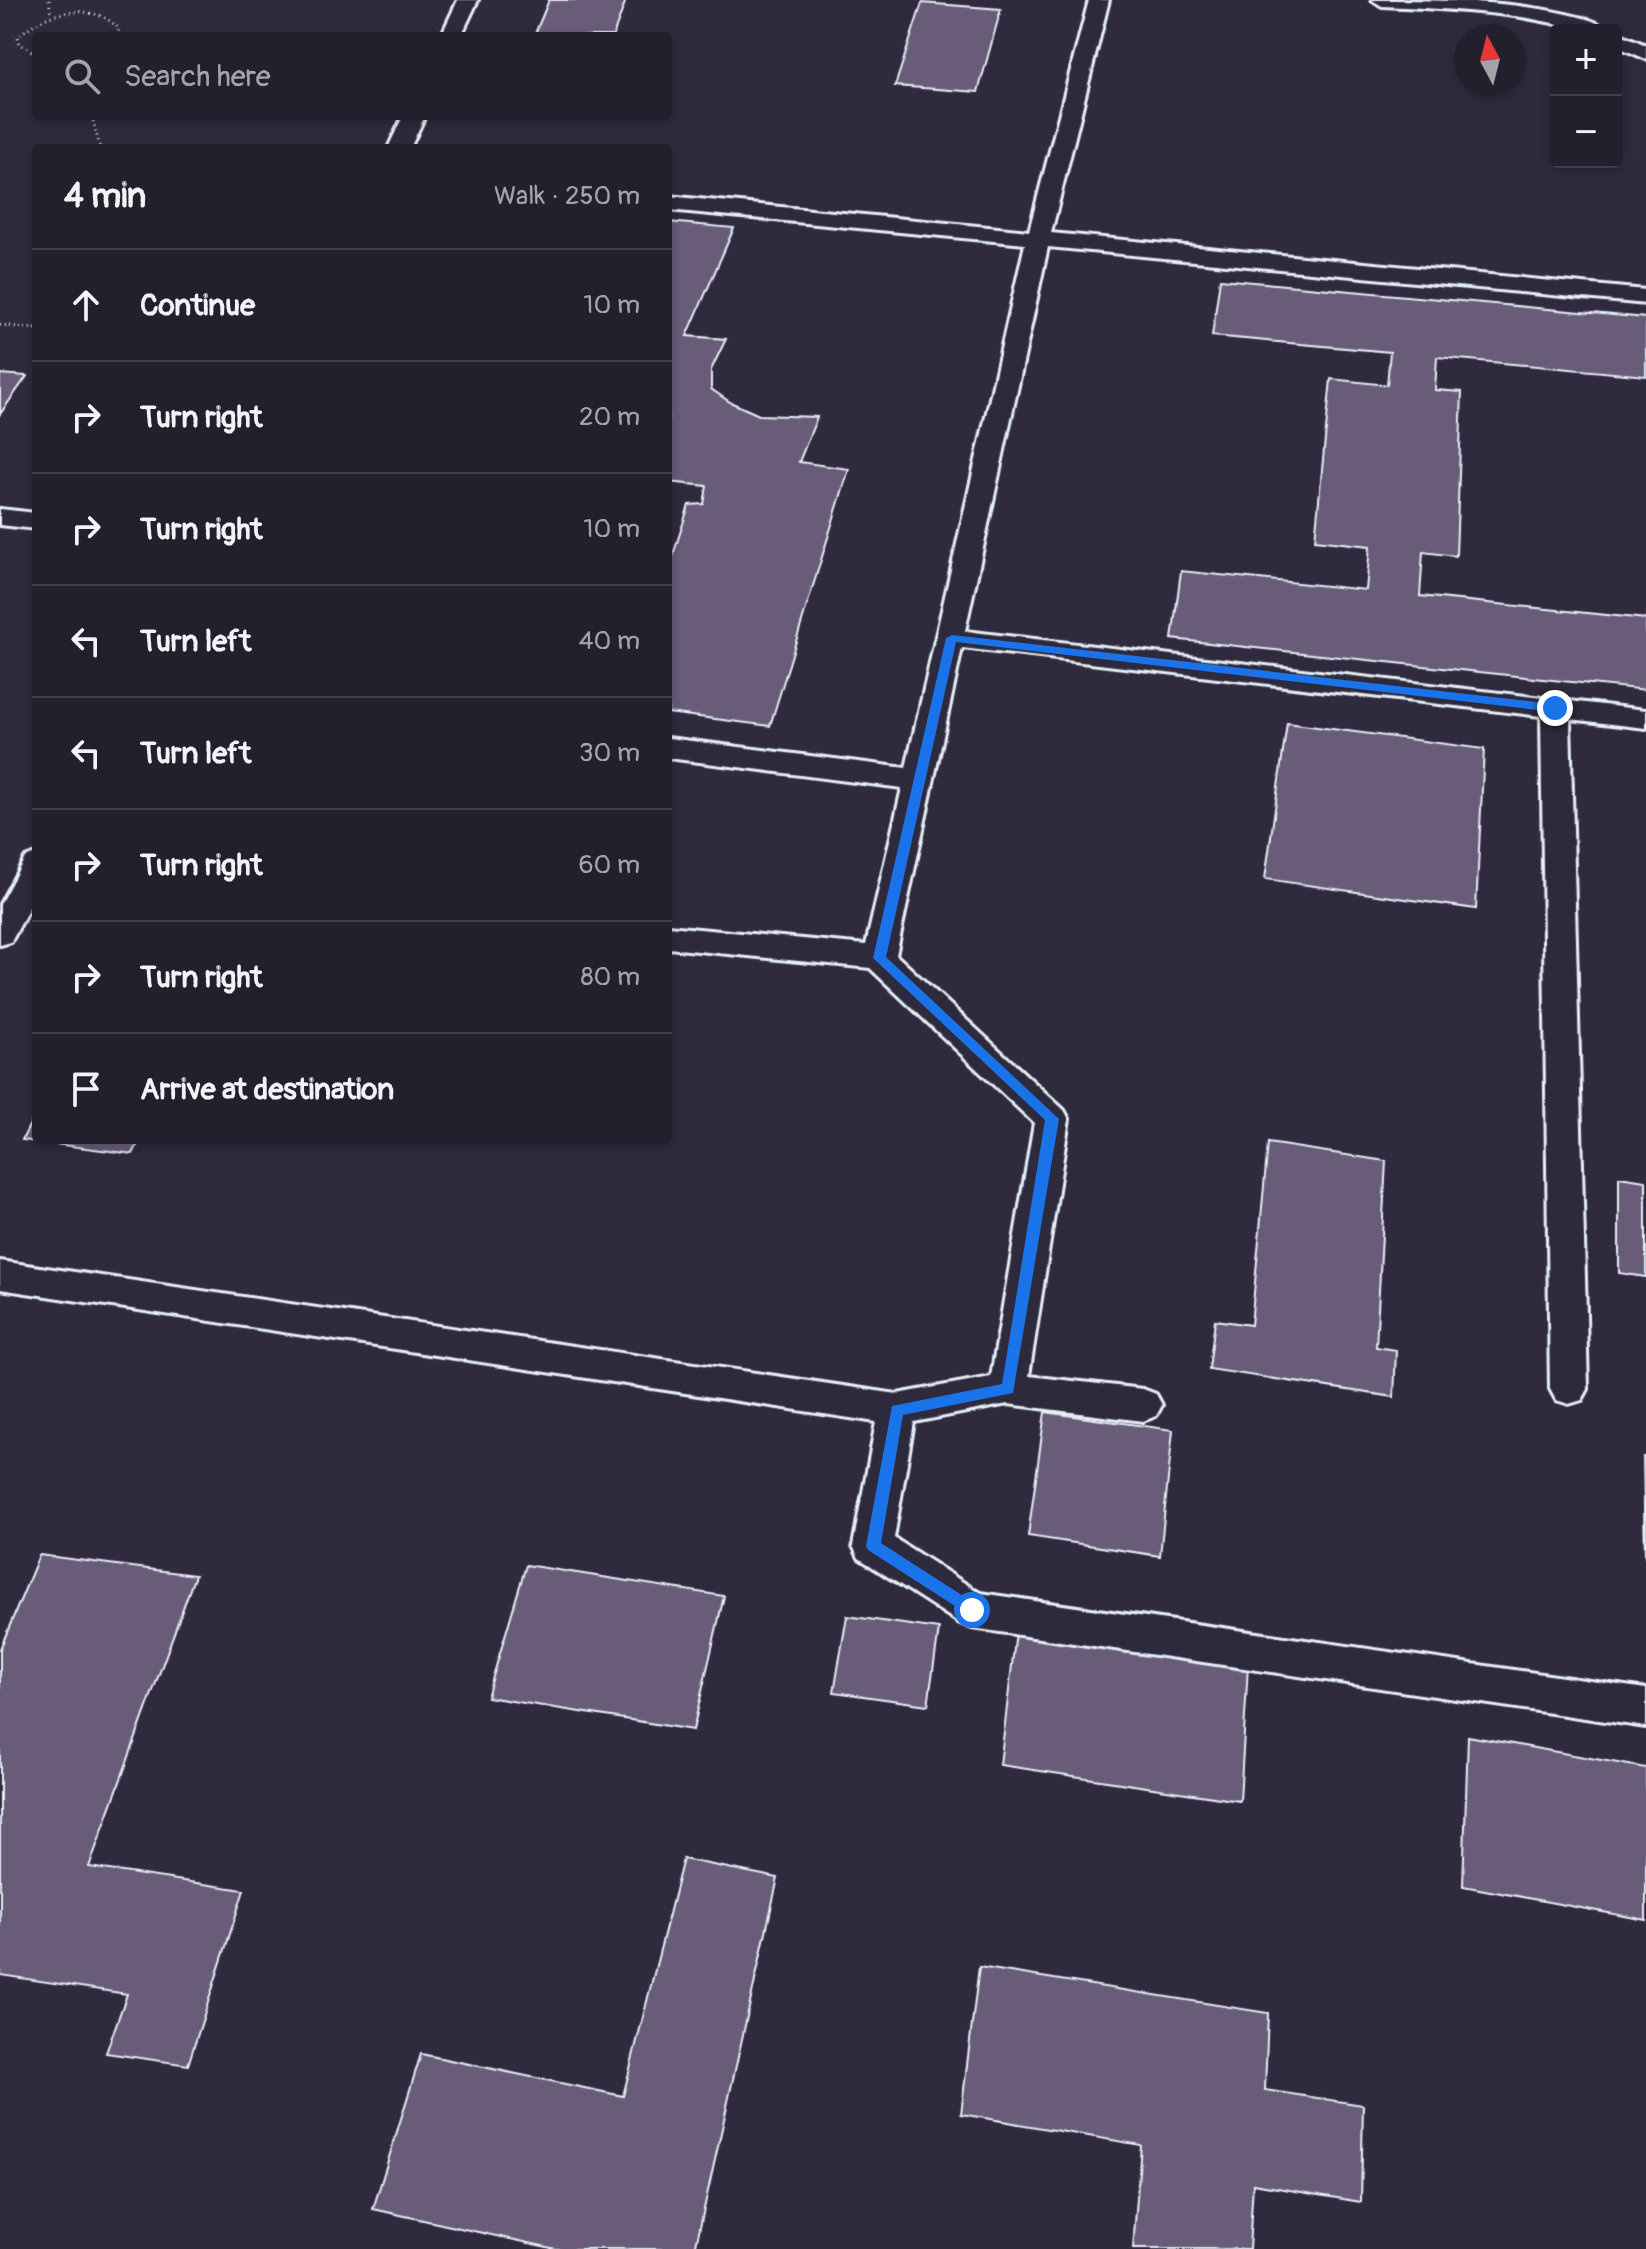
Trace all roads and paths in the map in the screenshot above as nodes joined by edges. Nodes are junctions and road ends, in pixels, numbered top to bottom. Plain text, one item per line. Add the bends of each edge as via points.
1 (49, 0) edge
2 (468, 0) edge
3 (1099, 0) edge
4 (1382, 0) edge
5 (52, 15) junction
6 (1576, 24) edge
7 (118, 32) edge
8 (453, 32) edge
9 (1622, 41) edge
10 (32, 52) edge
11 (1646, 53) edge
12 (93, 120) edge
13 (412, 120) edge
14 (99, 144) edge
15 (401, 144) edge
16 (672, 203) edge
17 (1038, 239) junction
18 (1646, 297) edge
19 (0, 325) edge
20 (32, 329) edge
21 (0, 517) edge
22 (32, 521) edge
23 (952, 638) junction
24 (1555, 708) junction
25 (1646, 719) edge
26 (672, 749) edge
27 (919, 780) junction
28 (32, 873) edge
29 (18, 902) edge
30 (0, 934) edge
31 (672, 937) edge
32 (879, 958) junction
33 (0, 1275) edge
34 (1008, 1389) junction
35 (1569, 1389) dead end
36 (1143, 1405) dead end
37 (897, 1410) junction
38 (1646, 1708) edge

1 - 5 path
2 - 8 lane
3 - 17 lane
4 - 6 lane via 1496,7
5 - 7 path via 106,16
5 - 10 path via 25,27 18,37
9 - 11 lane
12 - 14 path
13 - 15 lane
16 - 17 lane
17 - 18 lane
17 - 23 lane
19 - 20 path
21 - 22 lane
23 - 24 lane
23 - 27 lane
24 - 25 lane
24 - 35 lane
26 - 27 lane
27 - 32 lane
28 - 29 lane
29 - 30 lane
31 - 32 lane
32 - 34 lane via 1052,1119
33 - 37 lane
34 - 36 lane
34 - 37 lane
37 - 38 lane via 873,1546 972,1610

